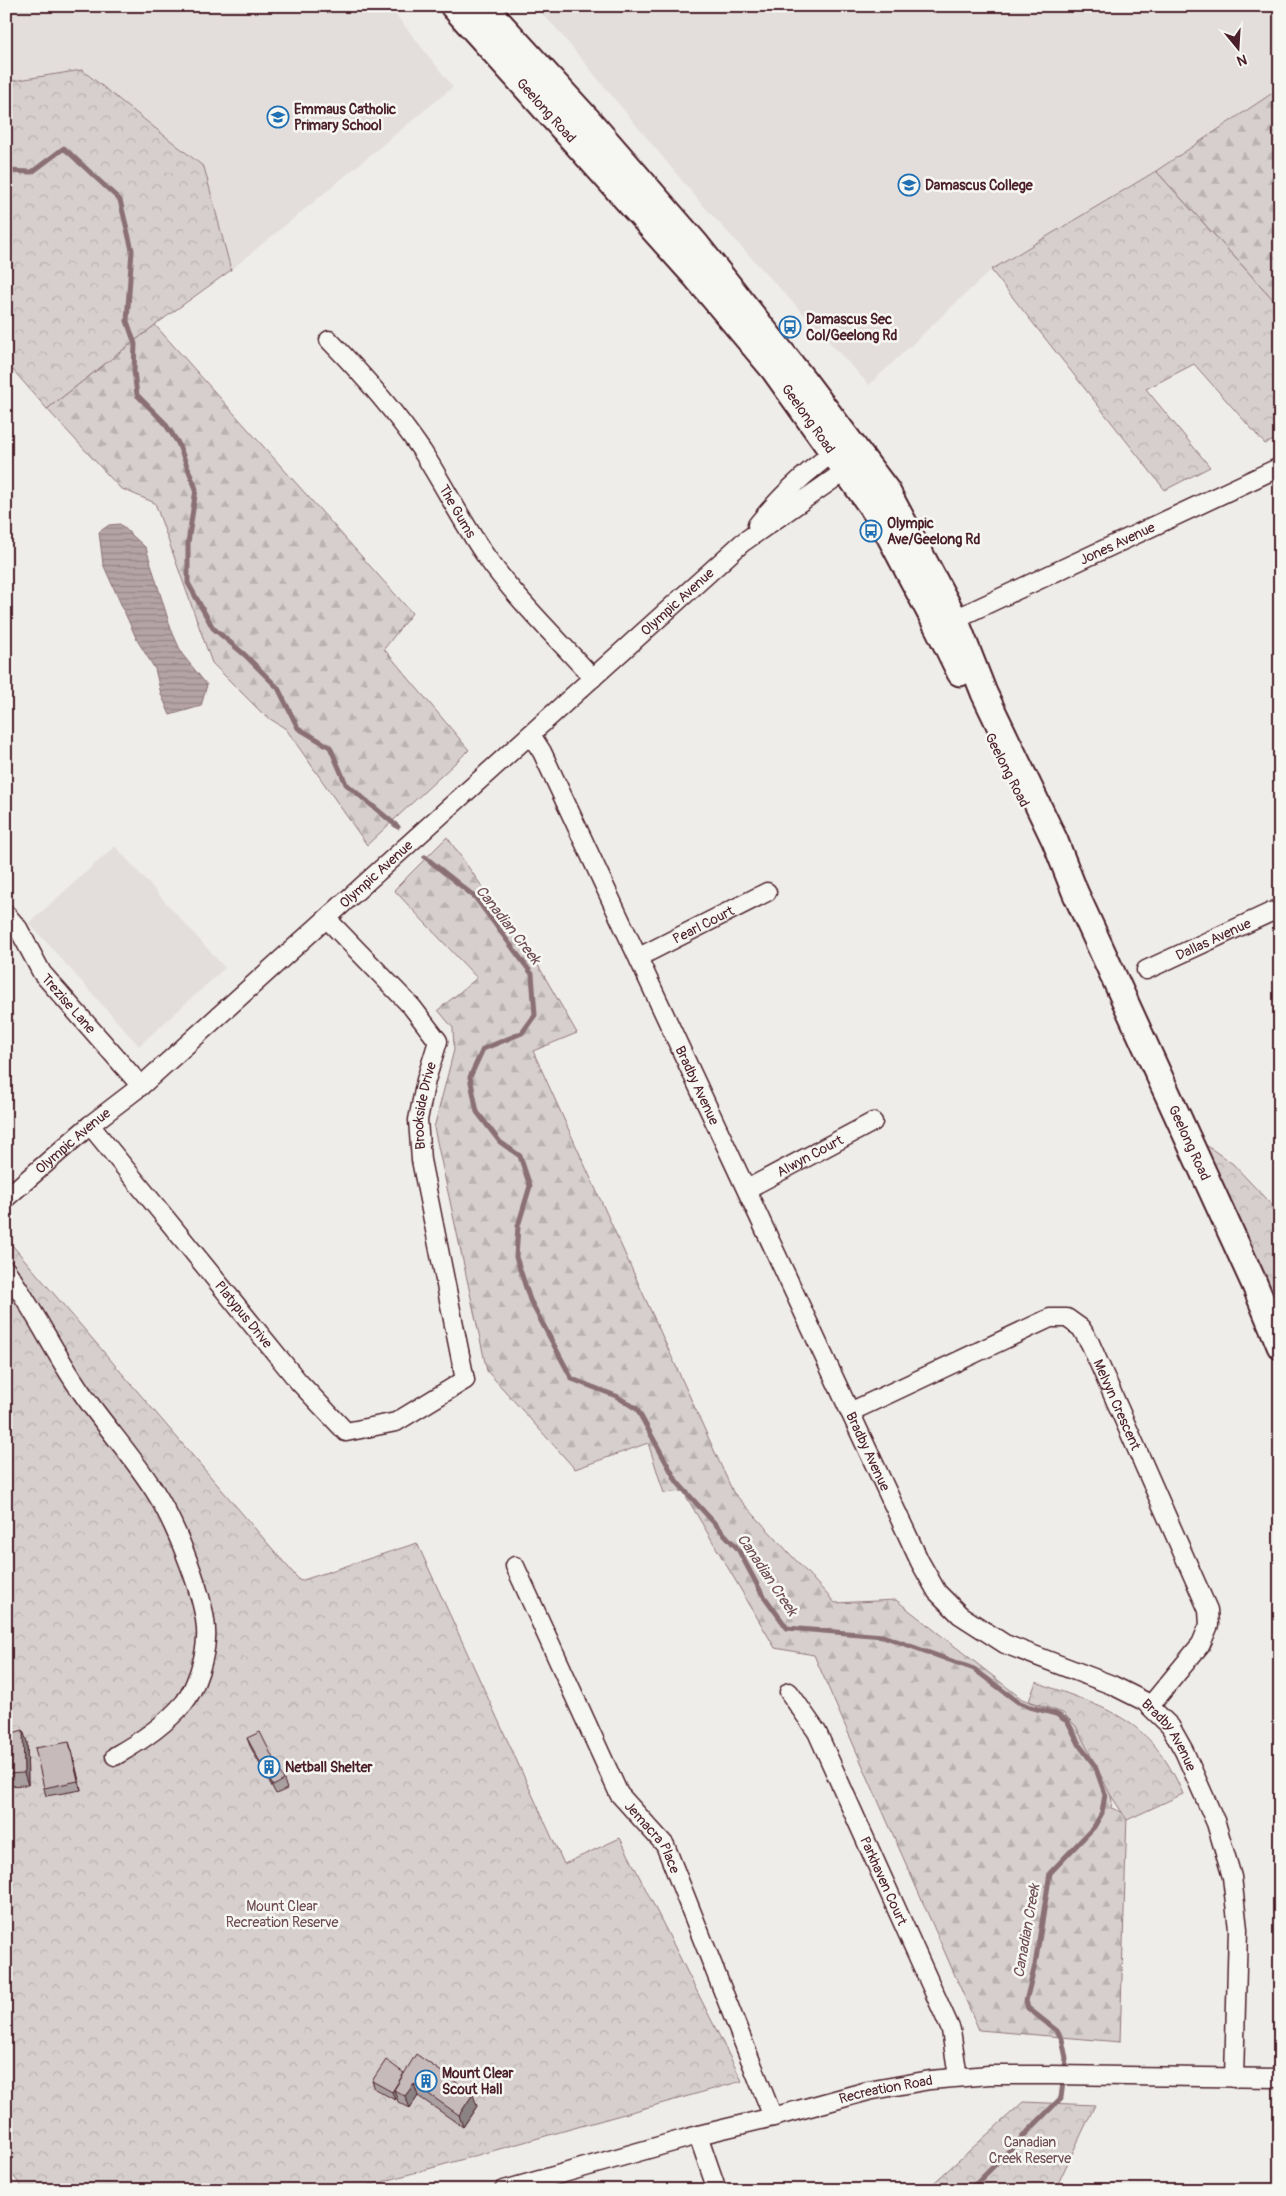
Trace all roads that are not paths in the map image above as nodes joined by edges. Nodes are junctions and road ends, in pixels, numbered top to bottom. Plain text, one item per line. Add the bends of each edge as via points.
1 (453, 6) edge
2 (484, 6) edge
3 (329, 340) dead end
4 (848, 456) junction
5 (1280, 467) edge
6 (946, 624) junction
7 (593, 678) junction
8 (531, 735) junction
9 (767, 892) dead end
10 (1280, 908) edge
11 (6, 914) edge
12 (327, 919) junction
13 (639, 957) junction
14 (1146, 970) dead end
15 (141, 1086) junction
16 (873, 1122) dead end
17 (90, 1126) junction
18 (747, 1189) junction
19 (6, 1198) edge
20 (6, 1270) edge
21 (1254, 1283) junction
22 (1280, 1329) edge
23 (1280, 1346) edge
24 (429, 1403) joint
25 (850, 1412) junction
26 (515, 1566) dead end
27 (789, 1692) dead end
28 (1150, 1706) junction
29 (115, 1756) dead end
30 (958, 2078) junction
31 (1234, 2078) junction
32 (1280, 2078) edge
33 (773, 2117) junction
34 (698, 2135) junction
35 (504, 2190) edge
36 (717, 2190) edge

1 - 4 main road, Geelong Road via 738,326
2 - 4 main road, Geelong Road via 696,244
3 - 7 street, The Gums via 394,412 502,578
4 - 6 main road, Geelong Road via 888,490
4 - 7 street, Olympic Avenue via 742,543
5 - 6 street, Jones Avenue
6 - 21 main road, Geelong Road via 984,693 1055,842
7 - 8 street, Olympic Avenue
8 - 12 street, Olympic Avenue
8 - 13 street, Bradby Avenue
9 - 13 street, Pearl Court
10 - 14 street, Dallas Avenue
11 - 15 street, Trezise Lane via 18,928 42,973
12 - 15 street, Olympic Avenue
12 - 24 street, Brookside Drive via 412,1007 438,1041 418,1120 421,1160 465,1380
13 - 18 street, Bradby Avenue
15 - 17 street, Olympic Avenue
16 - 18 street, Alwyn Court
17 - 19 street, Olympic Avenue
17 - 24 street, Platypus Drive via 298,1381 346,1432 396,1422
18 - 25 street, Bradby Avenue
20 - 29 street via 79,1389 156,1492 178,1536 201,1608 206,1638 200,1671 185,1702 157,1728
21 - 22 main road, Geelong Road
21 - 23 main road, Geelong Road
25 - 28 street, Bradby Avenue via 920,1562 937,1592 960,1615 1006,1644 1126,1691
25 - 28 street, Melvyn Crescent via 1050,1318 1067,1318 1081,1328 1208,1610 1209,1625 1201,1644
26 - 33 street, Jemacra Place via 619,1794 665,1845
27 - 30 street, Parkhaven Court via 817,1732 951,2030
28 - 31 street, Bradby Avenue via 1170,1726 1184,1751 1216,1823 1232,1877 1238,1929
30 - 31 street, Recreation Road via 1051,2075
30 - 33 street, Recreation Road via 886,2087
31 - 32 street, Recreation Road
33 - 34 street, Recreation Road
34 - 35 street, Recreation Road
34 - 36 street

